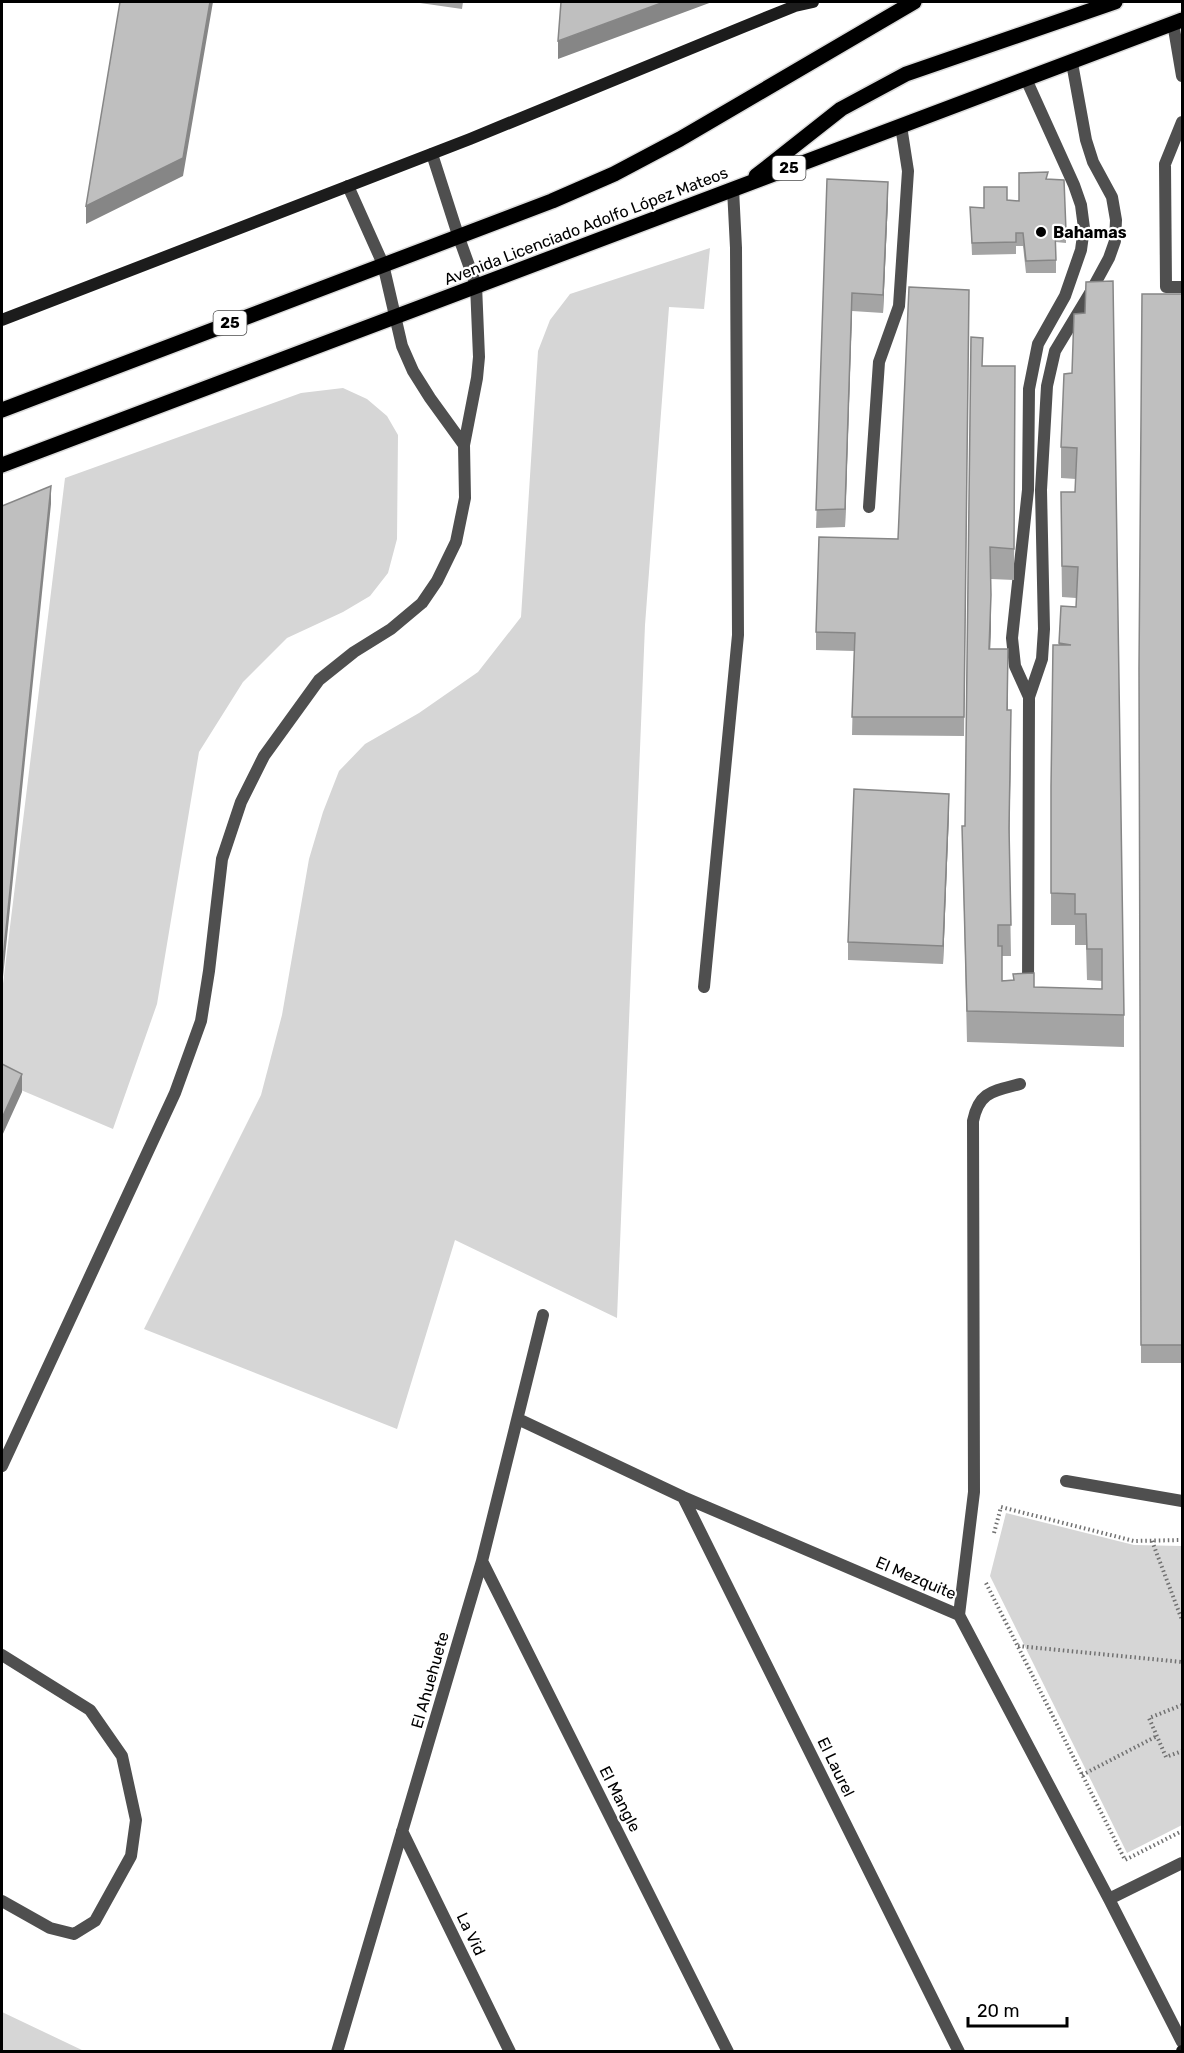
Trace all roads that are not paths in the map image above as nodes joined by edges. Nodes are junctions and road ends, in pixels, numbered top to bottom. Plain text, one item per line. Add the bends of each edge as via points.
1 (813, 2) edge
2 (914, 2) edge
3 (1115, 2) edge
4 (1178, 22) edge
5 (1072, 63) junction
6 (1182, 76) edge
7 (1026, 79) junction
8 (1182, 122) edge
9 (901, 126) junction
10 (432, 154) junction
11 (348, 186) junction
12 (739, 187) junction
13 (458, 235) junction
14 (383, 264) junction
15 (476, 285) junction
16 (1182, 287) edge
17 (396, 317) junction
18 (2, 320) edge
19 (2, 410) edge
20 (464, 445) junction
21 (2, 465) edge
22 (868, 507) dead end
23 (1029, 697) junction
24 (704, 987) dead end
25 (1028, 991) edge
26 (1020, 1084) dead end
27 (543, 1314) dead end
28 (518, 1419) junction
29 (2, 1466) edge
30 (1066, 1481) dead end
31 (683, 1497) junction
32 (1182, 1501) edge
33 (482, 1561) junction
34 (959, 1615) junction
35 (2, 1655) edge
36 (402, 1832) junction
37 (1182, 1863) edge
38 (1109, 1899) junction
39 (2, 1901) edge
40 (1182, 2042) edge
41 (337, 2052) edge
42 (510, 2052) edge
43 (728, 2052) edge
44 (959, 2052) edge

1 - 10 street via 764,18
2 - 13 main road, 25 via 614,174
3 - 12 main road via 906,74 841,109
4 - 5 main road, Avenida Licenciado Adolfo López Mateos / 25
4 - 6 street
5 - 7 main road, Avenida Licenciado Adolfo López Mateos / 25
5 - 23 street via 1090,152 1112,197 1115,241 1055,351 1047,386 1041,490 1044,629 1042,659
7 - 9 main road, Avenida Licenciado Adolfo López Mateos / 25
7 - 23 street via 1074,185 1084,228 1081,250 1065,296 1038,344 1029,389 1028,490 1012,638 1015,666
8 - 16 street via 1165,164 1166,287
9 - 12 main road, Avenida Licenciado Adolfo López Mateos / 25
9 - 22 street via 908,171 899,306 879,362
10 - 11 street
10 - 13 street
11 - 14 street
11 - 18 street
12 - 15 main road, Avenida Licenciado Adolfo López Mateos / 25
12 - 24 street via 738,635
13 - 14 main road, 25
13 - 15 street
14 - 17 street
14 - 19 main road, 25
15 - 17 main road, Avenida Licenciado Adolfo López Mateos / 25
15 - 20 street via 479,357
17 - 20 street via 413,371
17 - 21 main road, Avenida Licenciado Adolfo López Mateos / 25
20 - 29 street via 463,509 456,542 437,581 422,603 319,680 264,756 241,802 222,859 201,1021 175,1093
23 - 25 street
26 - 34 street via 990,1092 980,1100 973,1121 974,1492
27 - 28 street, El Ahuehuete
28 - 31 street, El Mezquite
28 - 33 street, El Ahuehuete
30 - 32 street
31 - 34 street, El Mezquite
31 - 44 street, El Laurel
33 - 36 street, El Ahuehuete
33 - 43 street, El Mangle
34 - 38 street, El Mezquite
35 - 39 street via 90,1710 122,1756 136,1820 131,1856 95,1921 74,1934 50,1928
36 - 41 street, El Ahuehuete
36 - 42 street, La Vid
37 - 38 street
38 - 40 street, El Mezquite

